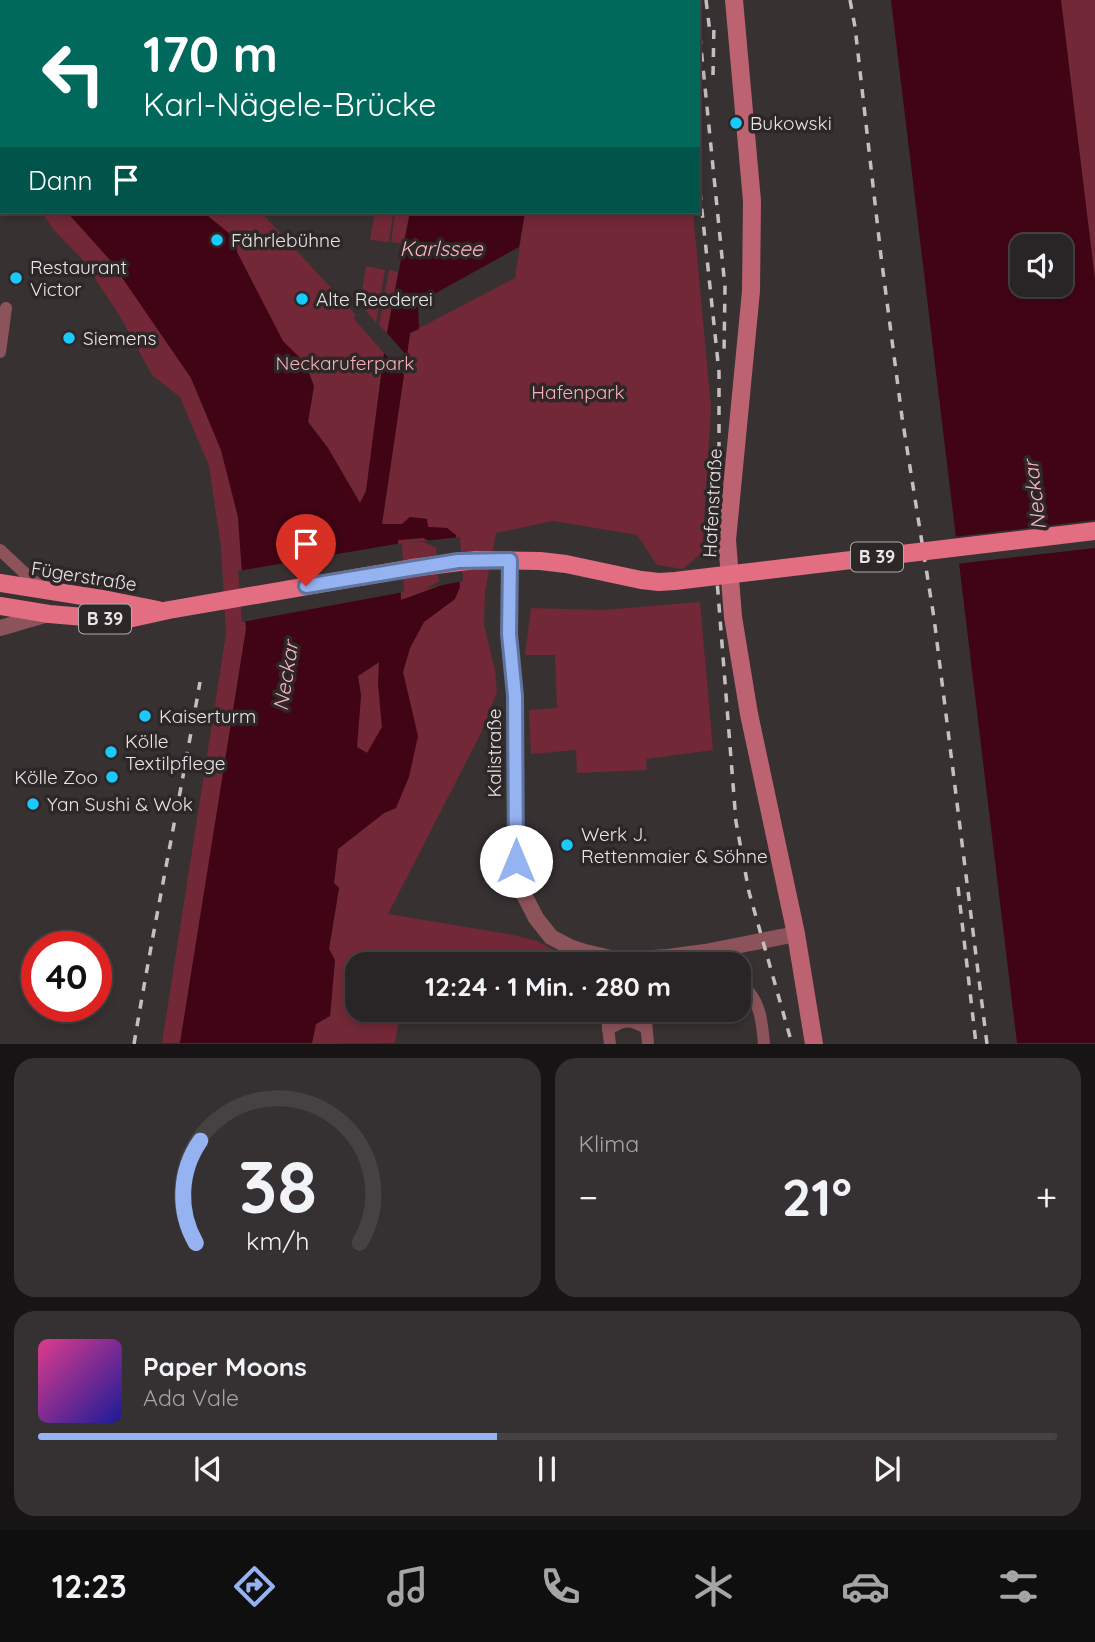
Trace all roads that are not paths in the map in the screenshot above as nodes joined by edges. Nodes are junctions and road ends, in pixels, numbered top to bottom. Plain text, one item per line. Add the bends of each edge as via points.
1 (734, 0) edge
2 (6, 308) dead end
3 (0, 352) edge
4 (1095, 531) edge
5 (0, 550) edge
6 (510, 560) junction
7 (0, 583) edge
8 (48, 591) junction
9 (0, 606) edge
10 (161, 611) junction
11 (49, 614) junction
12 (0, 628) edge
13 (796, 934) junction
14 (582, 952) edge
15 (705, 952) edge
16 (751, 993) edge
17 (646, 1022) edge
18 (646, 1028) junction
19 (609, 1037) edge
20 (648, 1044) edge
21 (764, 1044) edge
22 (814, 1044) edge

1 - 13 main road, Hafenstraße via 752,201 751,291 727,540 733,617 747,700
2 - 3 street
4 - 6 main road, B 39, bridge via 659,582 566,564
5 - 8 street
6 - 10 main road, Fügerstraße / B 39 via 458,561
6 - 14 street, Kalistraße via 518,883 551,937
7 - 8 main road, Fügerstraße / B 39
8 - 10 main road, Fügerstraße / B 39
9 - 11 main road, Fügerstraße / B 39
10 - 11 main road, Fügerstraße / B 39 via 128,619
11 - 12 street
13 - 15 street, Kalistraße
13 - 22 main road, Hafenstraße
16 - 21 street via 761,1012
17 - 18 street
18 - 19 street via 634,1021 618,1023
18 - 20 street

